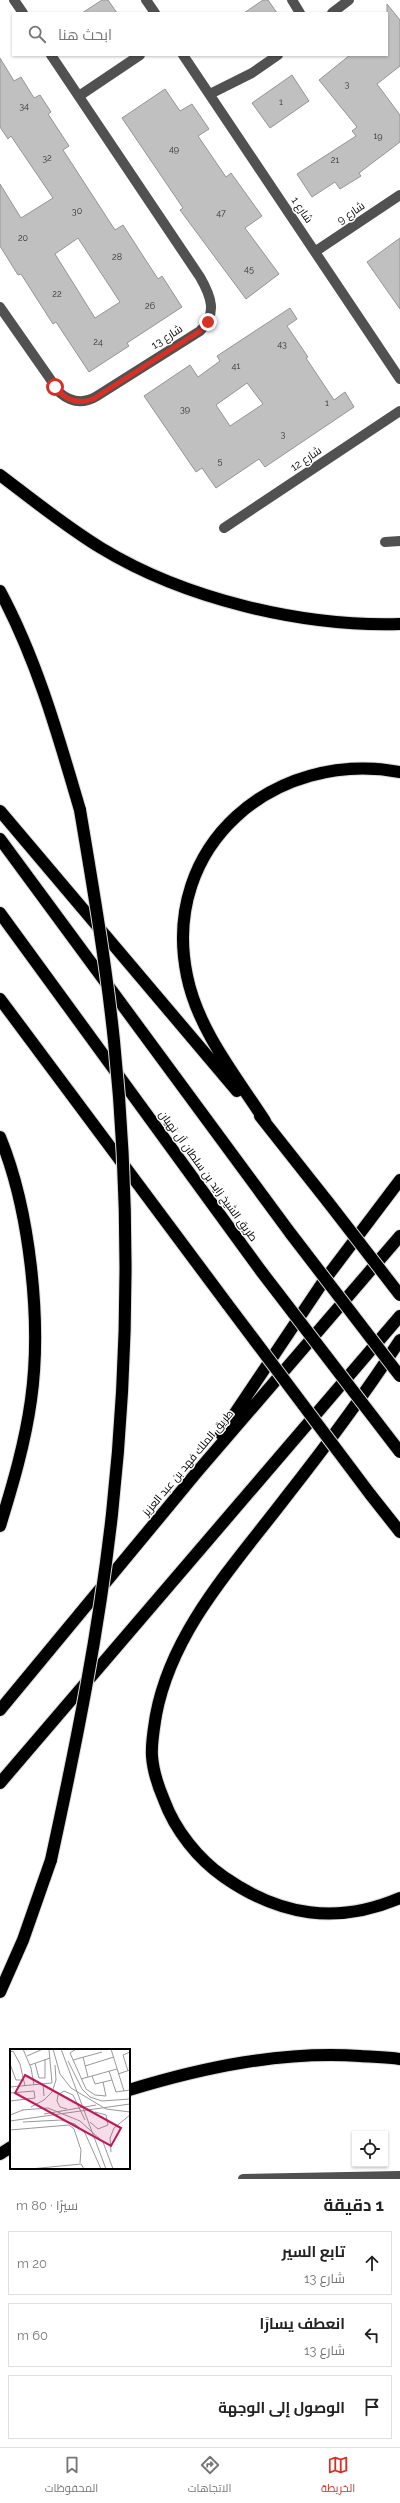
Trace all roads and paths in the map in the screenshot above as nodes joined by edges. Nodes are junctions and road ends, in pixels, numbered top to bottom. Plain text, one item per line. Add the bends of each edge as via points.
1 (14, 0) edge
2 (146, 0) edge
3 (292, 0) edge
4 (349, 0) edge
5 (22, 12) edge
6 (154, 12) edge
7 (299, 12) edge
8 (333, 12) edge
9 (52, 56) edge
10 (139, 56) edge
11 (184, 56) edge
12 (277, 56) edge
13 (210, 94) junction
14 (79, 96) junction
15 (400, 195) edge
16 (316, 251) junction
17 (0, 307) edge
18 (400, 379) edge
19 (400, 411) edge
20 (0, 475) edge
21 (224, 528) dead end
22 (400, 541) edge
23 (385, 542) dead end
24 (0, 591) edge
25 (400, 624) edge
26 (400, 772) edge
27 (0, 811) edge
28 (0, 839) edge
29 (0, 913) edge
30 (0, 999) edge
31 (265, 1122) junction
32 (0, 1137) edge
33 (400, 1180) edge
34 (400, 1236) edge
35 (400, 1295) edge
36 (400, 1316) edge
37 (400, 1340) edge
38 (400, 1376) edge
39 (400, 1452) edge
40 (197, 1472) junction
41 (0, 1526) edge
42 (400, 1532) edge
43 (0, 1710) edge
44 (0, 1783) edge
45 (400, 1898) edge
46 (0, 1992) edge
47 (400, 2059) edge
48 (130, 2090) edge
49 (10, 2148) edge
50 (0, 2154) edge
51 (400, 2176) edge
52 (243, 2179) edge

1 - 5 street
2 - 6 street
3 - 7 street
4 - 8 street
9 - 14 street, شارع 13
10 - 14 street
11 - 13 street, شارع 1
12 - 13 street via 252,73
13 - 16 street, شارع 1
14 - 17 street, شارع 13 via 200,277 211,302 211,315 200,331 97,396 88,401 78,402 60,394
15 - 16 street, شارع 9
16 - 18 street, شارع 1
19 - 21 street, شارع 12
20 - 25 highway via 58,520 102,548 142,569 179,584 214,596 285,614 358,624
22 - 23 street
24 - 46 highway, bridge via 12,612 51,710 80,810 100,926 114,1043 122,1160 124,1294 121,1396 111,1521 94,1645 51,1860 23,1940
26 - 31 highway via 360,767 340,768 304,776 274,789 246,807 232,820 208,851 195,880 188,903 183,940 191,993 213,1041
27 - 31 highway
28 - 38 highway, bridge via 291,1234
29 - 39 highway, طريق الشيخ زايد بن سلطان آل نهيان, bridge via 261,1271
30 - 42 highway, bridge
31 - 35 highway, bridge
32 - 41 highway via 9,1159 29,1248 35,1328 31,1399 18,1467
33 - 40 highway via 319,1288
34 - 40 highway, طريق الملك فهد بن عبد العزيز
36 - 44 highway
37 - 45 highway via 341,1426 216,1589 182,1639 160,1695 152,1755 160,1789 180,1832 202,1858 240,1888 266,1902 312,1913 360,1911
40 - 43 highway, طريق الملك فهد بن عبد العزيز
47 - 48 highway via 337,2055 274,2058 228,2064
49 - 50 highway
51 - 52 street

